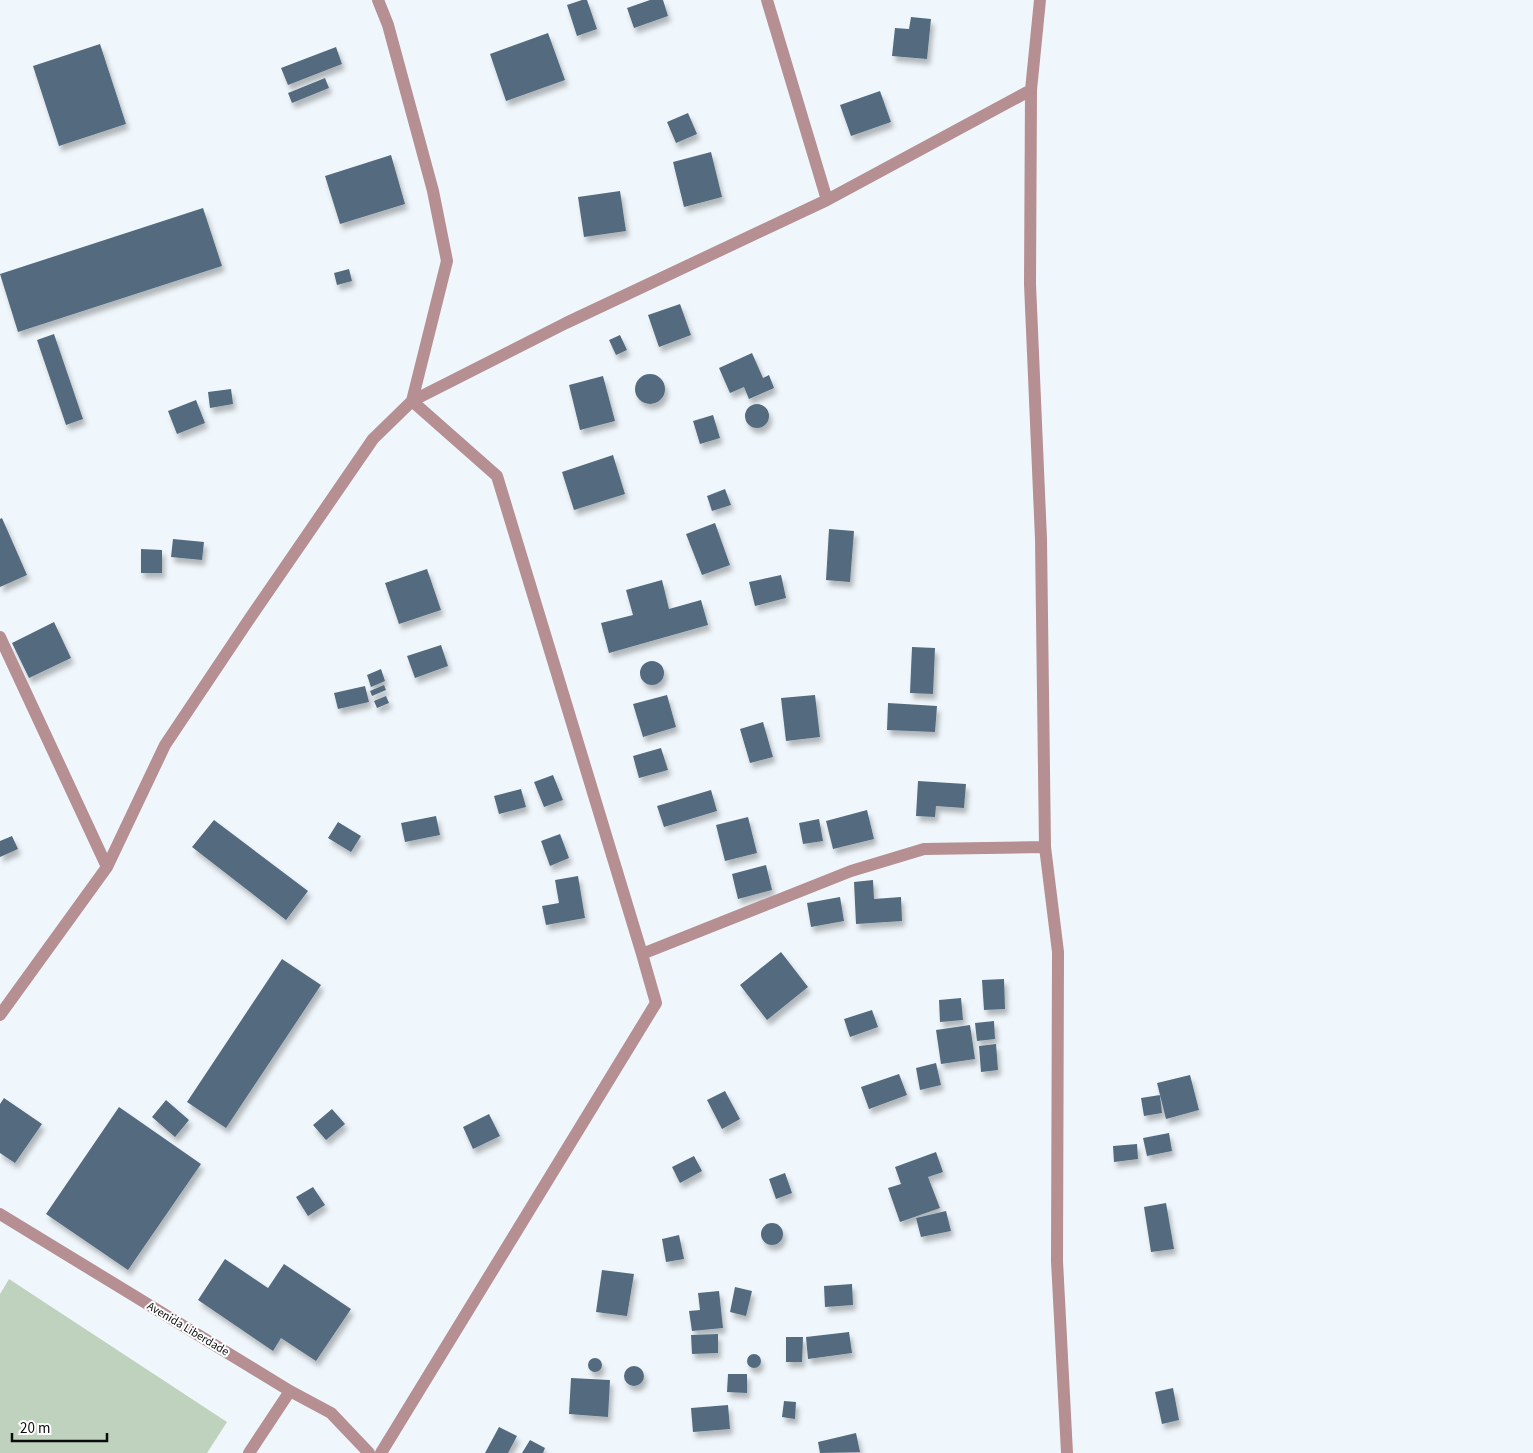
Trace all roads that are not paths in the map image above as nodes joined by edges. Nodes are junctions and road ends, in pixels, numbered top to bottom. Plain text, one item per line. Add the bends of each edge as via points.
1 (378, 0) edge
2 (767, 0) edge
3 (1040, 0) edge
4 (1031, 90) junction
5 (827, 200) junction
6 (412, 401) junction
7 (0, 637) edge
8 (1045, 847) junction
9 (107, 866) junction
10 (642, 954) junction
11 (0, 1015) edge
12 (0, 1214) edge
13 (290, 1391) junction
14 (249, 1453) edge
15 (369, 1453) edge
16 (380, 1453) edge
17 (1067, 1453) edge

1 - 6 street via 388,25 433,191 447,261
2 - 5 street
3 - 4 street
4 - 5 street
4 - 8 street via 1030,284 1041,539
5 - 6 street via 566,323
6 - 9 street via 373,439 165,745
6 - 10 street via 497,476
7 - 9 street
8 - 10 street via 924,849 851,871
8 - 17 street via 1058,952 1057,1261
9 - 11 street
10 - 16 street via 656,1004
12 - 13 street, Avenida Liberdade
13 - 14 street
13 - 15 street, Avenida Liberdade via 331,1413

